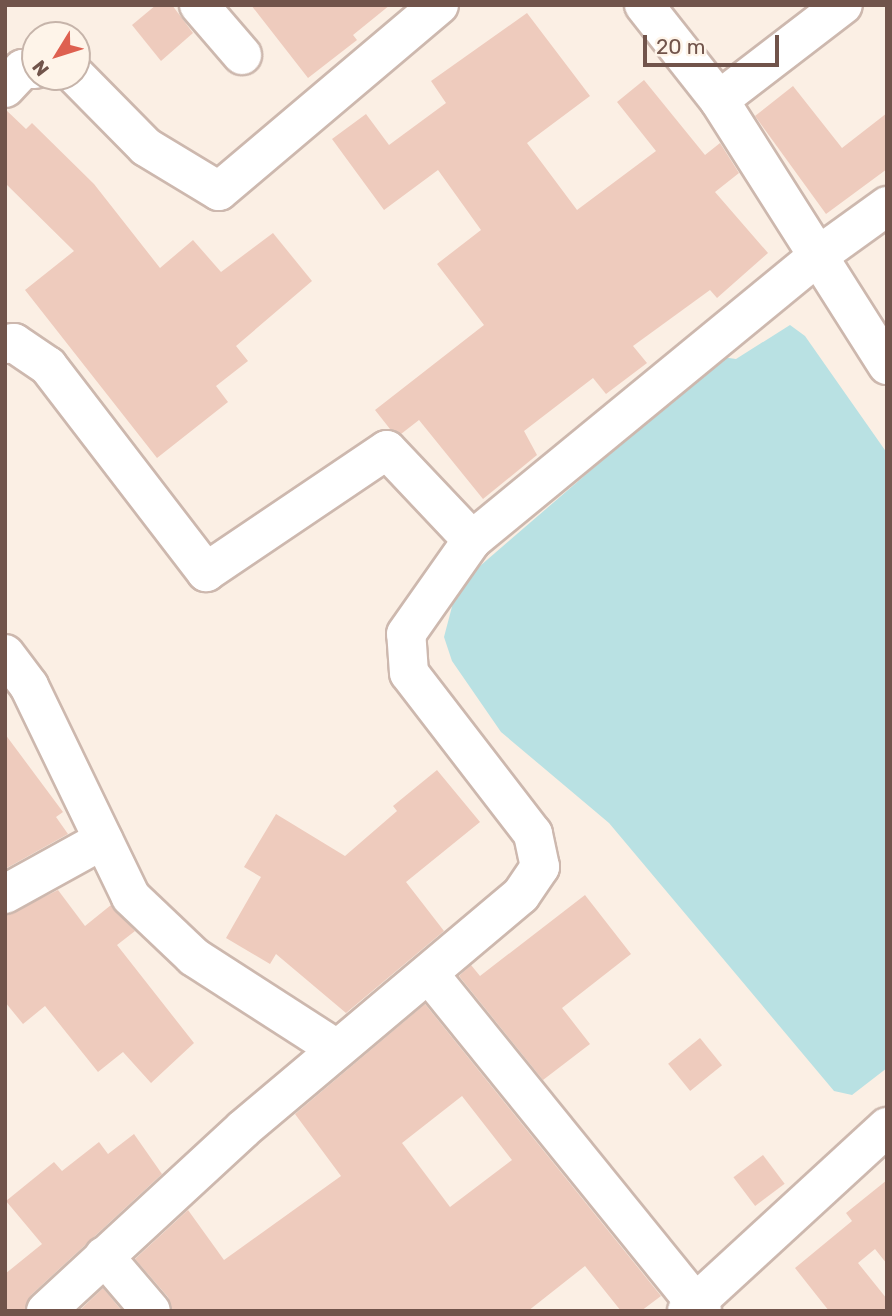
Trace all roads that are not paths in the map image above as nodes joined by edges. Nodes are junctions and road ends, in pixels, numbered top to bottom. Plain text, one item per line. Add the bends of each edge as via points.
1 (199, 5) edge
2 (439, 5) edge
3 (644, 5) edge
4 (844, 5) edge
5 (242, 55) dead end
6 (21, 71) edge
7 (5, 88) edge
8 (91, 90) edge
9 (719, 100) junction
10 (887, 206) edge
11 (815, 258) junction
12 (5, 344) edge
13 (887, 365) edge
14 (472, 540) junction
15 (5, 654) edge
16 (103, 840) junction
17 (5, 894) edge
18 (429, 974) junction
19 (337, 1049) junction
20 (887, 1127) edge
21 (104, 1256) junction
22 (695, 1308) edge
23 (46, 1311) edge
24 (151, 1311) edge

1 - 5 street
2 - 8 street via 219,191 146,147
3 - 9 street
4 - 9 street
6 - 7 street
9 - 11 street
10 - 11 street
11 - 13 street
11 - 14 street
12 - 14 street via 14,343 48,366 206,572 387,450
14 - 18 street via 406,634 409,673 533,834 540,867 521,895
15 - 16 street via 29,685
16 - 17 street
16 - 19 street via 131,897 194,957
18 - 19 street
18 - 22 street
19 - 21 street
20 - 22 street
21 - 23 street
21 - 24 street

